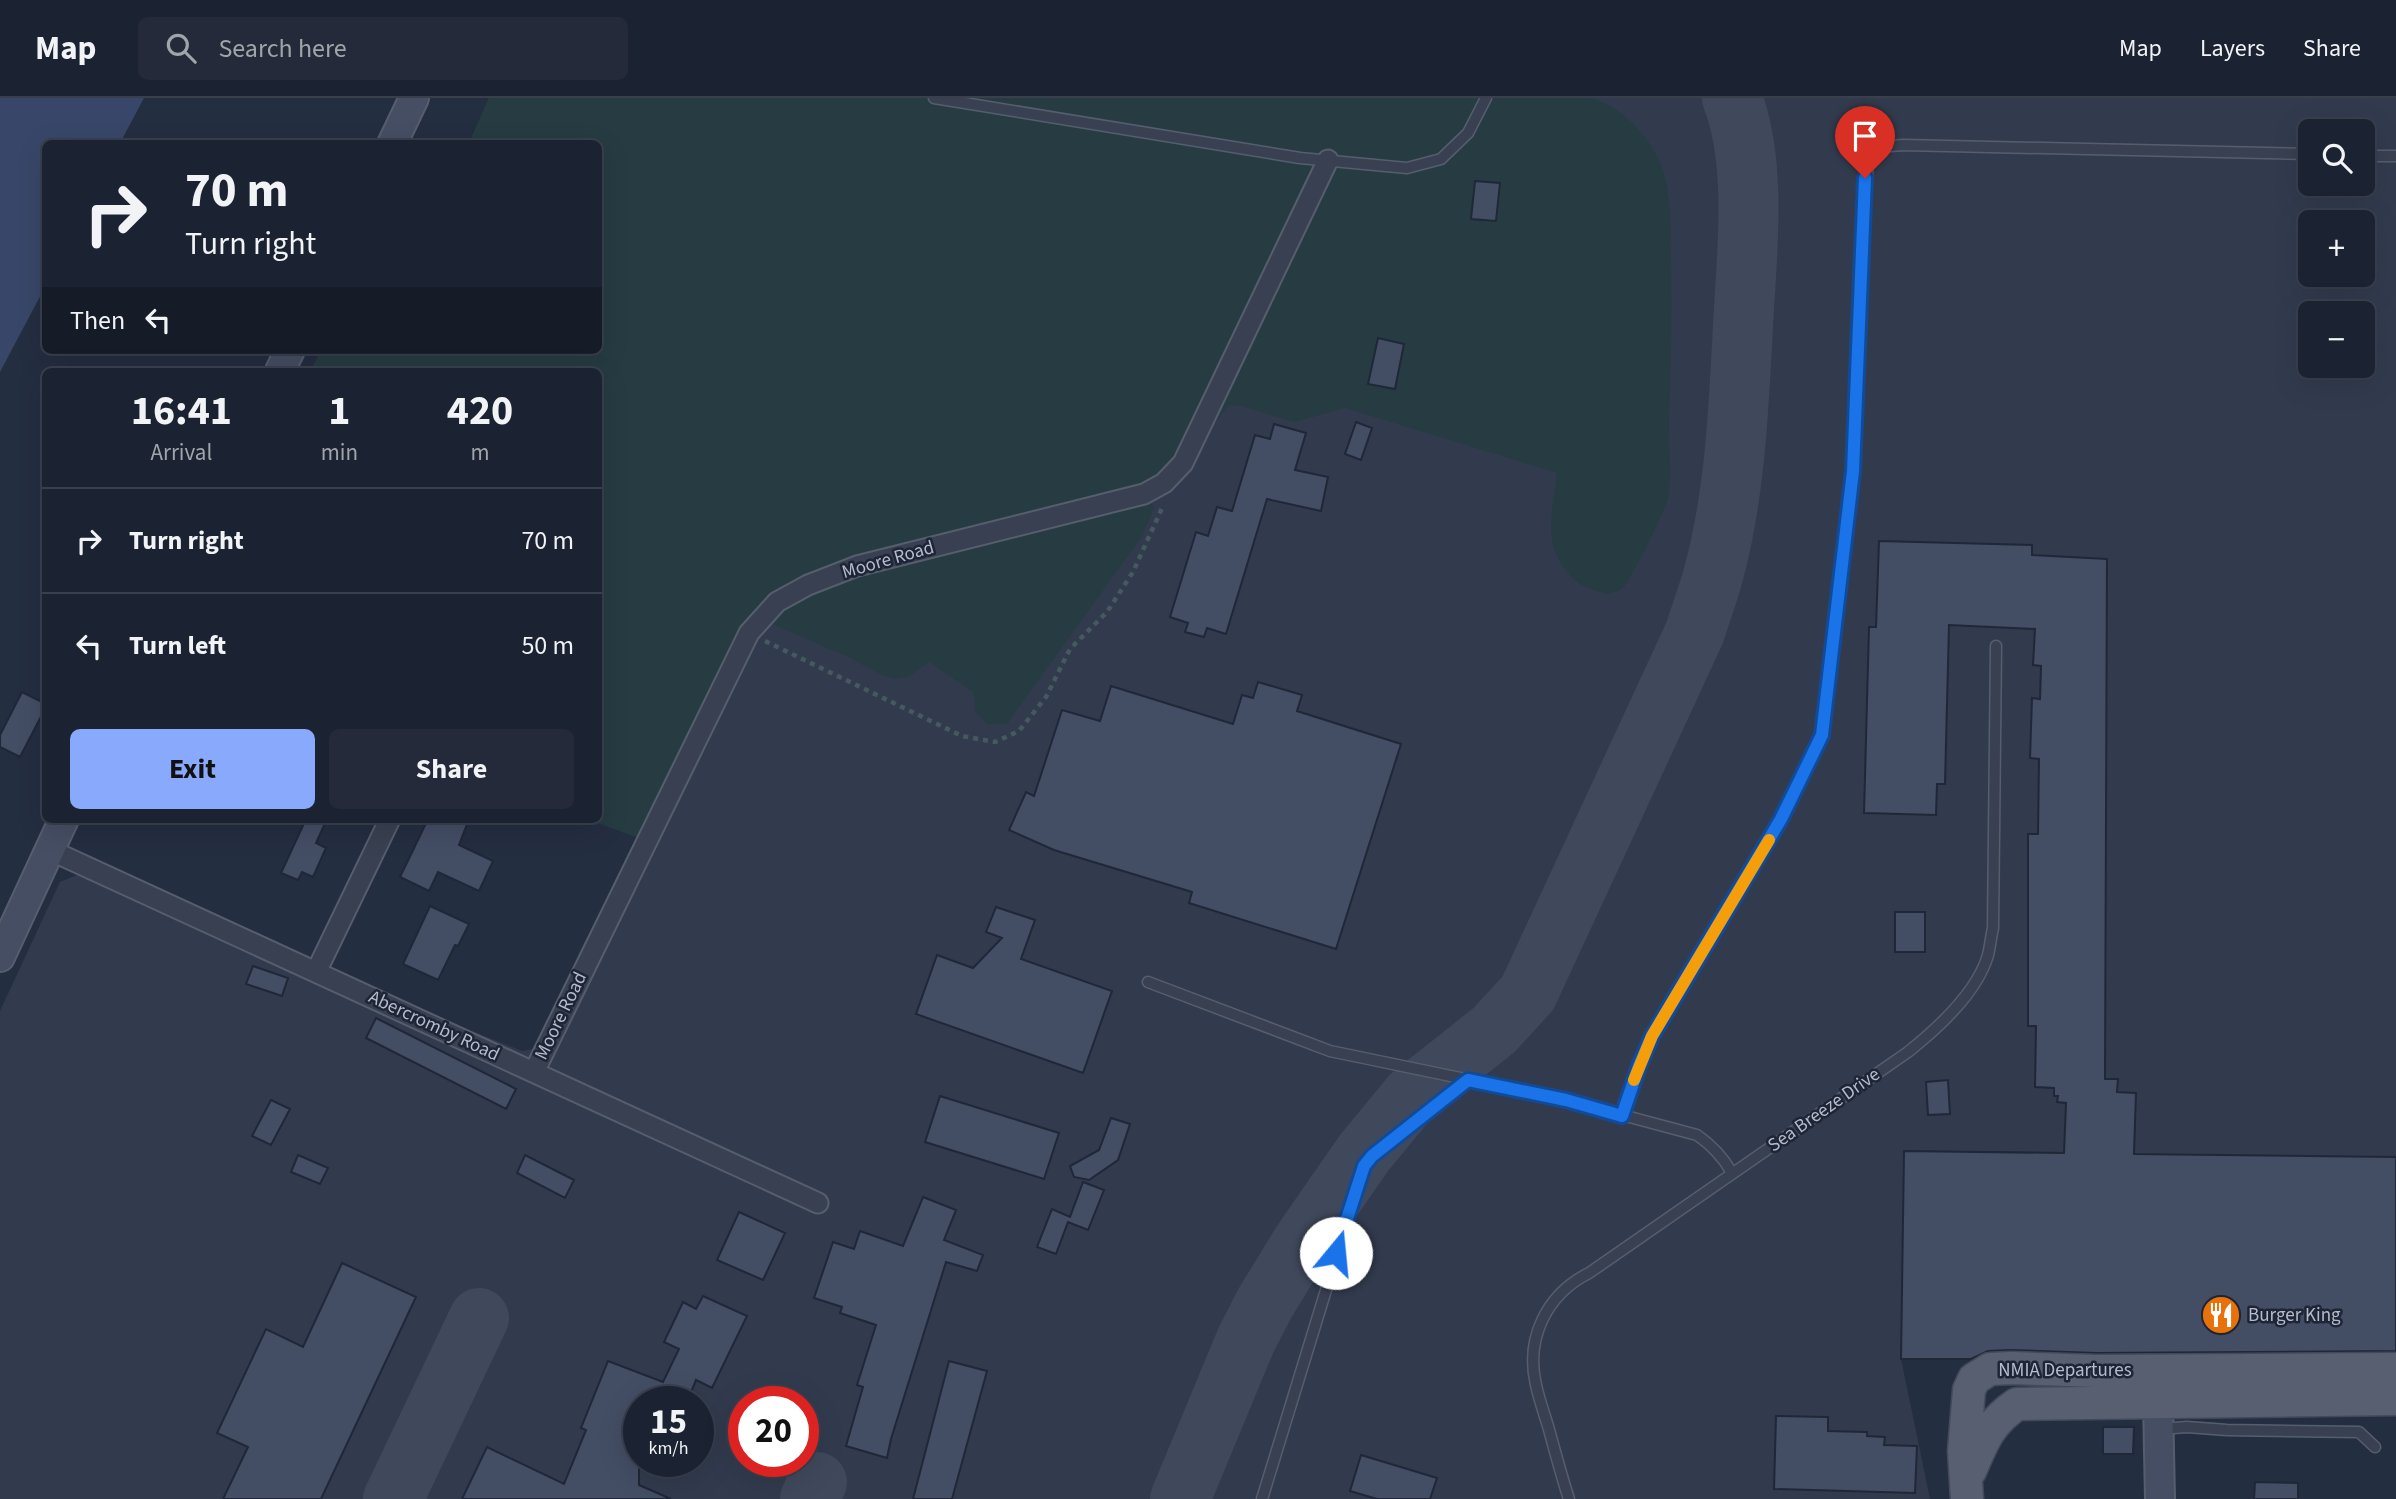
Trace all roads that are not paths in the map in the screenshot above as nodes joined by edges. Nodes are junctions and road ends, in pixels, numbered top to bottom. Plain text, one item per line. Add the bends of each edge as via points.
1 (414, 98) edge
2 (934, 98) edge
3 (1486, 98) edge
4 (394, 140) edge
5 (2298, 154) edge
6 (2375, 156) edge
7 (2396, 156) edge
8 (1328, 160) junction
9 (1996, 646) dead end
10 (62, 823) edge
11 (388, 823) edge
12 (50, 850) junction
13 (0, 957) edge
14 (316, 972) junction
15 (1148, 982) dead end
16 (534, 1072) junction
17 (1468, 1080) junction
18 (1622, 1116) junction
19 (1732, 1173) junction
20 (818, 1203) dead end
21 (2396, 1369) edge
22 (2396, 1399) edge
23 (2159, 1416) junction
24 (2375, 1447) dead end
25 (1967, 1489) edge
26 (1262, 1499) edge
27 (1569, 1499) edge
28 (2160, 1499) edge

1 - 4 main road
2 - 8 lane
3 - 8 lane via 1468,133 1441,159 1407,168
5 - 18 lane via 1903,145 1878,147 1868,156 1853,471 1822,735 1774,830 1652,1036
6 - 7 lane
8 - 16 street, Moore Road via 1183,463 1164,483 1144,494 857,566 777,602 748,633
9 - 19 lane, Sea Breeze Drive via 1993,928 1987,958 1967,994 1940,1026
10 - 12 main road
11 - 14 street
12 - 13 main road
12 - 14 street, Abercromby Road
14 - 16 street, Abercromby Road
15 - 17 lane via 1330,1051
16 - 20 street, Abercromby Road
17 - 18 lane
17 - 26 lane via 1364,1166
18 - 19 lane via 1697,1135 1718,1152
19 - 27 lane, Sea Breeze Drive via 1573,1281 1541,1320 1533,1360 1535,1384
21 - 25 main road, NMIA Departures via 1990,1369 1974,1380 1969,1390 1964,1451
22 - 23 main road, NMIA Departures
23 - 24 lane via 2187,1427 2358,1432
23 - 25 main road, NMIA Departures via 2017,1404 1989,1430
23 - 28 main road

